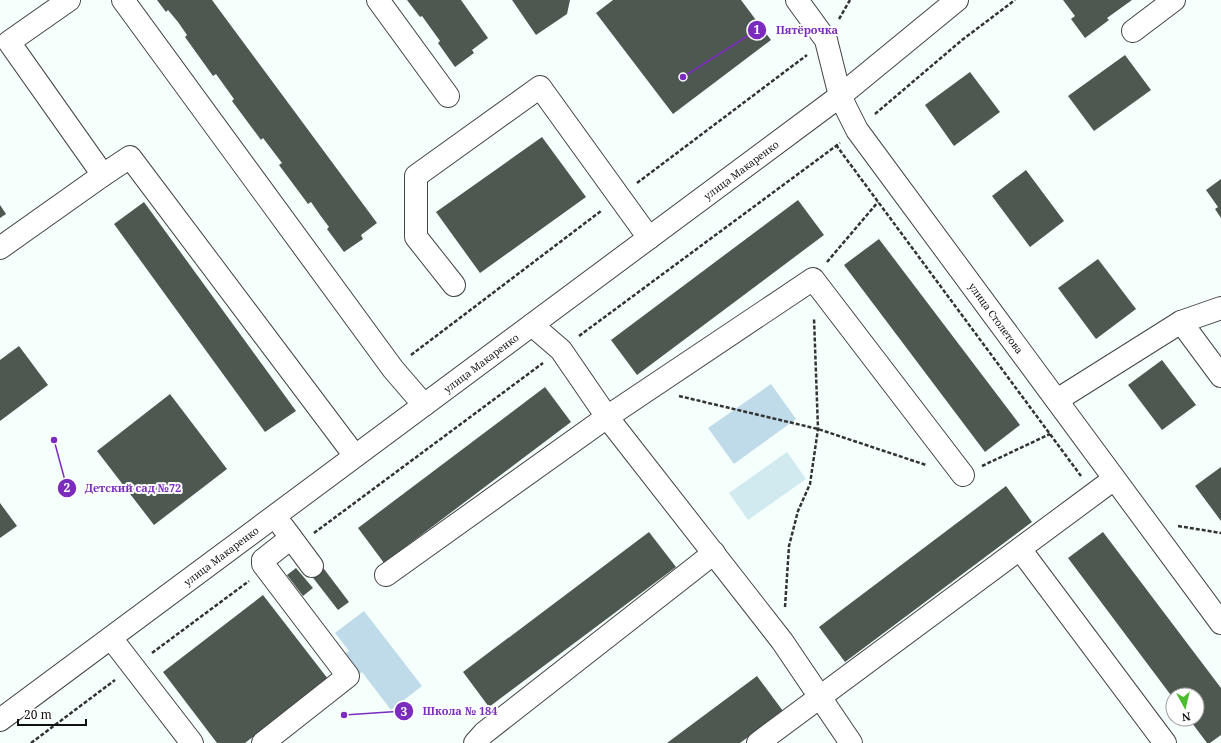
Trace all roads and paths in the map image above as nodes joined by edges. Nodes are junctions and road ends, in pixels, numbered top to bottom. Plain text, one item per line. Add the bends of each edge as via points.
1 (69, 0) edge
2 (123, 0) edge
3 (378, 0) edge
4 (797, 0) edge
5 (957, 0) edge
6 (1015, 0) edge
7 (1174, 0) edge
8 (1132, 31) dead end
9 (448, 96) dead end
10 (840, 96) junction
11 (857, 130) junction
12 (836, 145) junction
13 (103, 175) junction
14 (878, 202) junction
15 (649, 238) junction
16 (0, 248) edge
17 (813, 279) junction
18 (454, 284) dead end
19 (1221, 308) edge
20 (1181, 322) junction
21 (532, 325) junction
22 (561, 350) junction
23 (1221, 376) edge
24 (649, 389) junction
25 (1057, 400) junction
26 (424, 405) junction
27 (607, 417) junction
28 (818, 429) junction
29 (1050, 434) junction
30 (355, 456) junction
31 (927, 465) dead end
32 (963, 475) joint
33 (1114, 478) junction
34 (1094, 494) junction
35 (274, 516) junction
36 (1146, 521) junction
37 (1221, 533) edge
38 (294, 542) junction
39 (1020, 549) junction
40 (714, 553) junction
41 (312, 566) dead end
42 (266, 568) junction
43 (386, 575) dead end
44 (1220, 620) edge
45 (110, 638) junction
46 (782, 641) junction
47 (133, 667) junction
48 (819, 698) junction
49 (0, 720) edge
50 (31, 743) edge
51 (192, 743) edge
52 (262, 743) edge
53 (475, 743) edge
54 (758, 743) edge
55 (851, 743) edge
56 (1165, 743) edge

1 - 13 street via 9,42
2 - 26 street via 388,362
3 - 9 street
4 - 10 street, улица Столетова via 826,40
5 - 10 street, улица Макаренко
6 - 11 path via 962,40
7 - 8 street
10 - 11 street, улица Столетова
10 - 15 street, улица Макаренко
11 - 12 path
11 - 25 street, улица Столетова
12 - 14 path
12 - 22 path
13 - 16 street
13 - 30 street via 130,157
14 - 17 path
14 - 29 path
15 - 18 street via 540,87 416,176 416,237
15 - 21 street, улица Макаренко
17 - 24 street
17 - 28 path
17 - 32 street
19 - 20 street
20 - 23 street
20 - 25 street
21 - 22 street
21 - 26 street, улица Макаренко
22 - 27 street
22 - 38 path
24 - 27 street
24 - 28 path
25 - 33 street, улица Столетова
26 - 30 street, улица Макаренко
27 - 40 street
27 - 43 street
28 - 31 path
28 - 46 path via 810,484 798,511 789,546
29 - 32 path
29 - 34 path
30 - 35 street, улица Макаренко
33 - 34 street
33 - 36 street, улица Столетова
34 - 39 street
35 - 38 street
35 - 45 street, улица Макаренко
36 - 37 path
36 - 44 street, улица Столетова
38 - 41 street
38 - 42 street via 263,560
39 - 48 street
39 - 56 street
40 - 46 street
40 - 53 street via 484,732
42 - 47 path
42 - 52 street via 348,676
45 - 47 street
45 - 49 street, улица Макаренко
46 - 48 street
47 - 50 path
47 - 51 street
48 - 54 street
48 - 55 street

